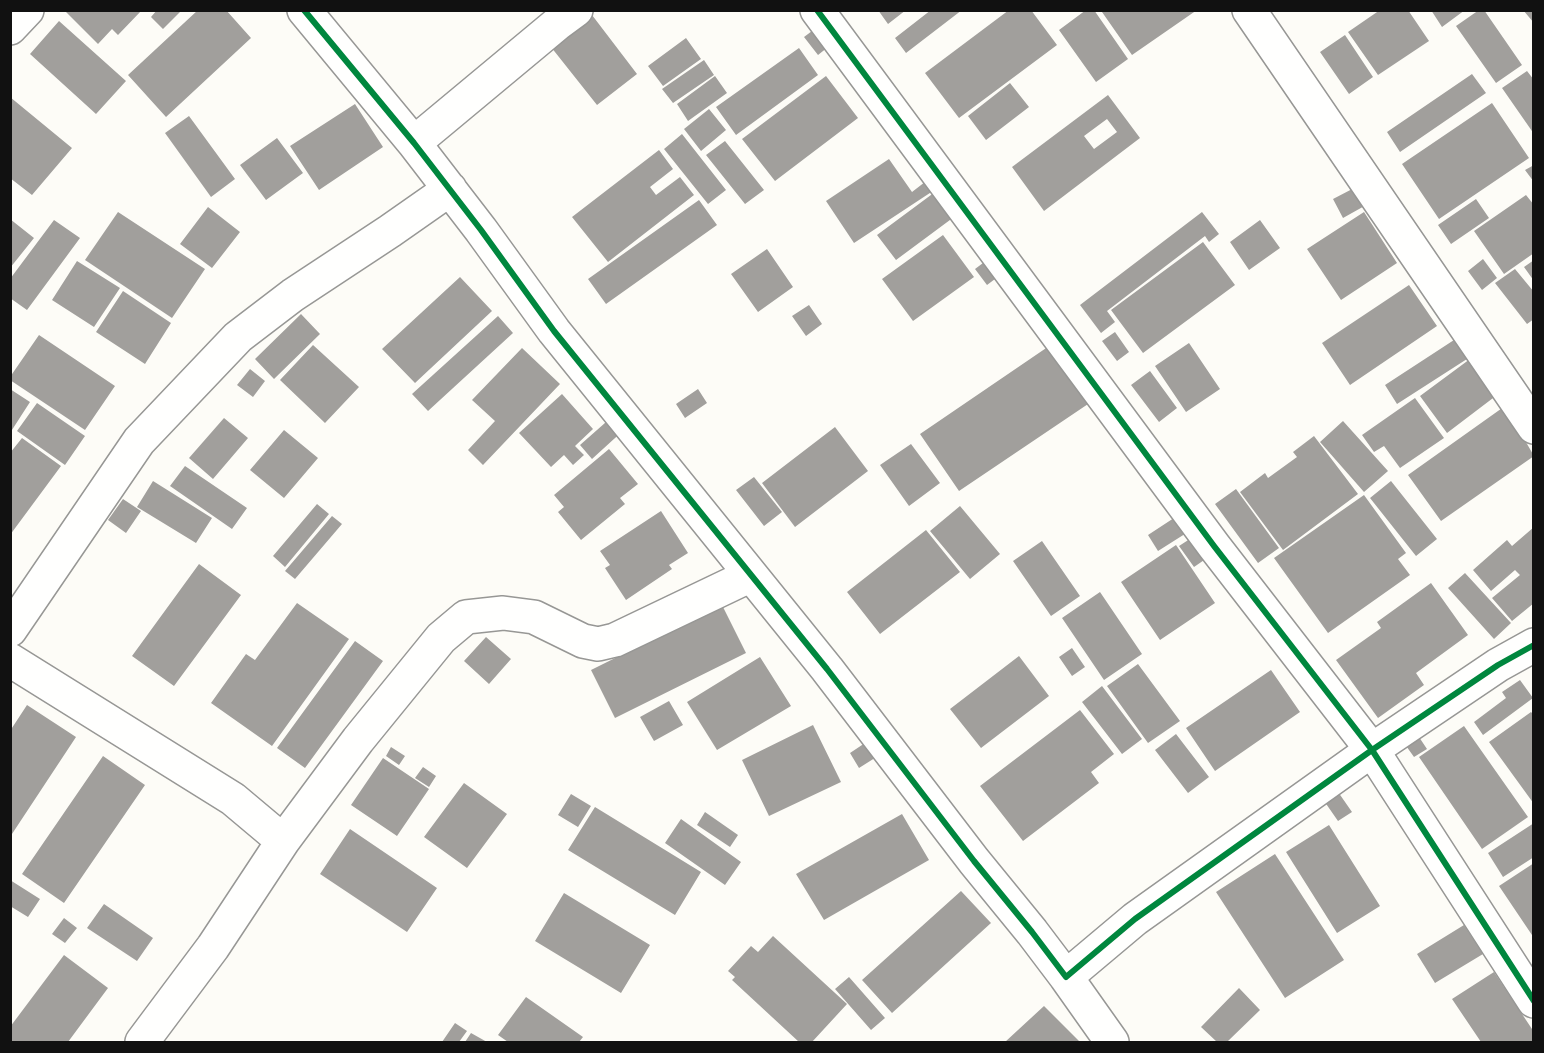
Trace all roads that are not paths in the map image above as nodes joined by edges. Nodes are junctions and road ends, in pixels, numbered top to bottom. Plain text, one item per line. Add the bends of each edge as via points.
1 (27, 10) edge
2 (304, 10) edge
3 (576, 10) edge
4 (817, 10) edge
5 (1249, 10) edge
6 (10, 28) edge
7 (414, 143) junction
8 (450, 189) junction
9 (1533, 427) edge
10 (751, 575) junction
11 (10, 630) edge
12 (1533, 645) edge
13 (10, 660) edge
14 (1372, 750) junction
15 (283, 841) junction
16 (1066, 977) junction
17 (1533, 1001) edge
18 (142, 1042) edge
19 (1112, 1042) edge

1 - 6 street
2 - 7 street
3 - 7 street
4 - 14 street via 1214,546
5 - 9 street
7 - 8 street
8 - 10 street via 554,331
8 - 11 street via 237,337 139,441
10 - 15 street via 615,640 598,644 534,617 503,613 466,617 441,638
10 - 16 street
12 - 14 street
13 - 15 street via 233,800
14 - 16 street via 1135,919
14 - 17 street
15 - 18 street via 213,947
16 - 19 street

